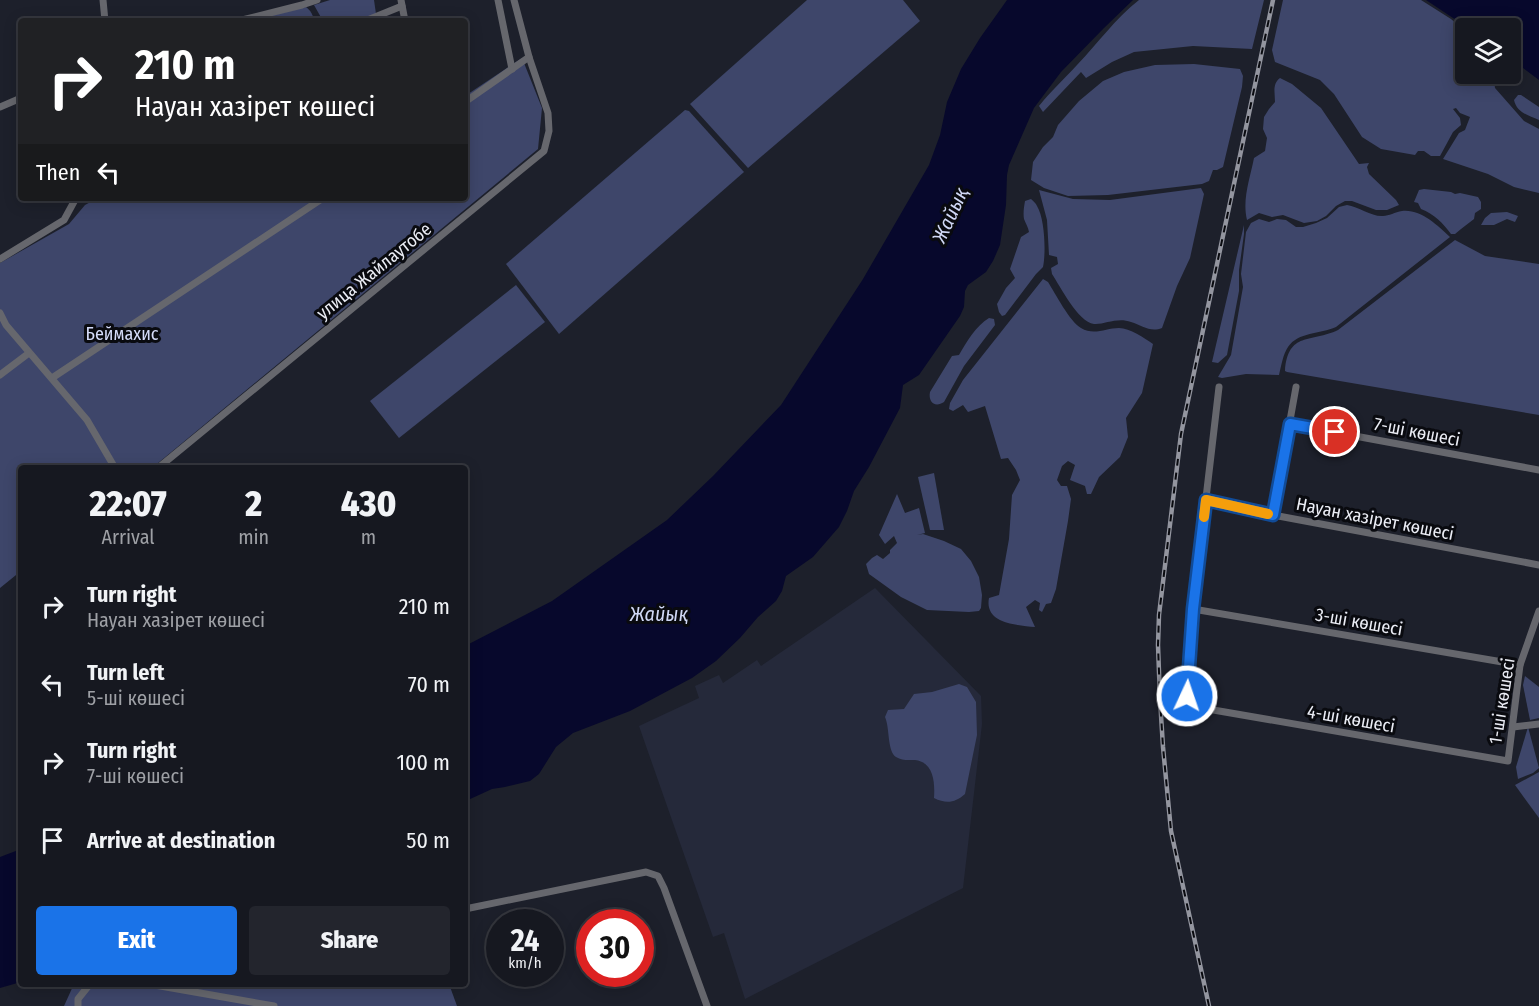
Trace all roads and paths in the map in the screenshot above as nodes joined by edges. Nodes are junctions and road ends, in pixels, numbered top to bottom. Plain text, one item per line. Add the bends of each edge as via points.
1 (103, 0) edge
2 (317, 0) edge
3 (498, 0) edge
4 (514, 0) edge
5 (301, 3) edge
6 (402, 3) edge
7 (105, 18) edge
8 (248, 18) edge
9 (370, 18) edge
10 (404, 18) edge
11 (529, 57) junction
12 (512, 69) junction
13 (18, 99) edge
14 (468, 100) edge
15 (0, 107) edge
16 (74, 201) edge
17 (318, 201) edge
18 (0, 259) edge
19 (0, 313) edge
20 (30, 353) junction
21 (0, 375) edge
22 (52, 378) junction
23 (1219, 387) dead end
24 (1296, 387) dead end
25 (1290, 424) junction
26 (114, 465) edge
27 (162, 465) edge
28 (1539, 470) edge
29 (1206, 500) junction
30 (1273, 515) junction
31 (1539, 565) edge
32 (1193, 609) junction
33 (1539, 611) edge
34 (1520, 665) junction
35 (1539, 724) edge
36 (1513, 727) junction
37 (1508, 761) joint
38 (468, 908) edge
39 (88, 987) edge
40 (166, 987) edge
41 (78, 1006) edge
42 (274, 1006) edge
43 (707, 1006) edge

1 - 7 street
2 - 5 street
3 - 12 street
4 - 11 street, улица Жайлаутобе
5 - 8 street
6 - 9 street
6 - 10 street
11 - 12 street
11 - 27 street, улица Жайлаутобе via 548,113 544,151
12 - 14 street
13 - 15 street
16 - 18 street via 64,220
17 - 22 street
19 - 20 street
20 - 21 street
20 - 22 street
22 - 26 street via 87,420
23 - 29 street
24 - 25 street
25 - 28 street, 7-шi көшесі
25 - 30 street
29 - 30 street, Науан хазірет көшесі
29 - 32 street
30 - 31 street, Науан хазірет көшесі
32 - 34 street, 3-шi көшесі
32 - 37 street, 4-шi көшесі via 1187,696 1196,707
33 - 34 street, 1-шi көшесі
34 - 36 street, 1-шi көшесі
35 - 36 street
36 - 37 street, 1-шi көшесі
38 - 43 street via 646,872 658,876
39 - 41 street via 78,999
40 - 42 street

